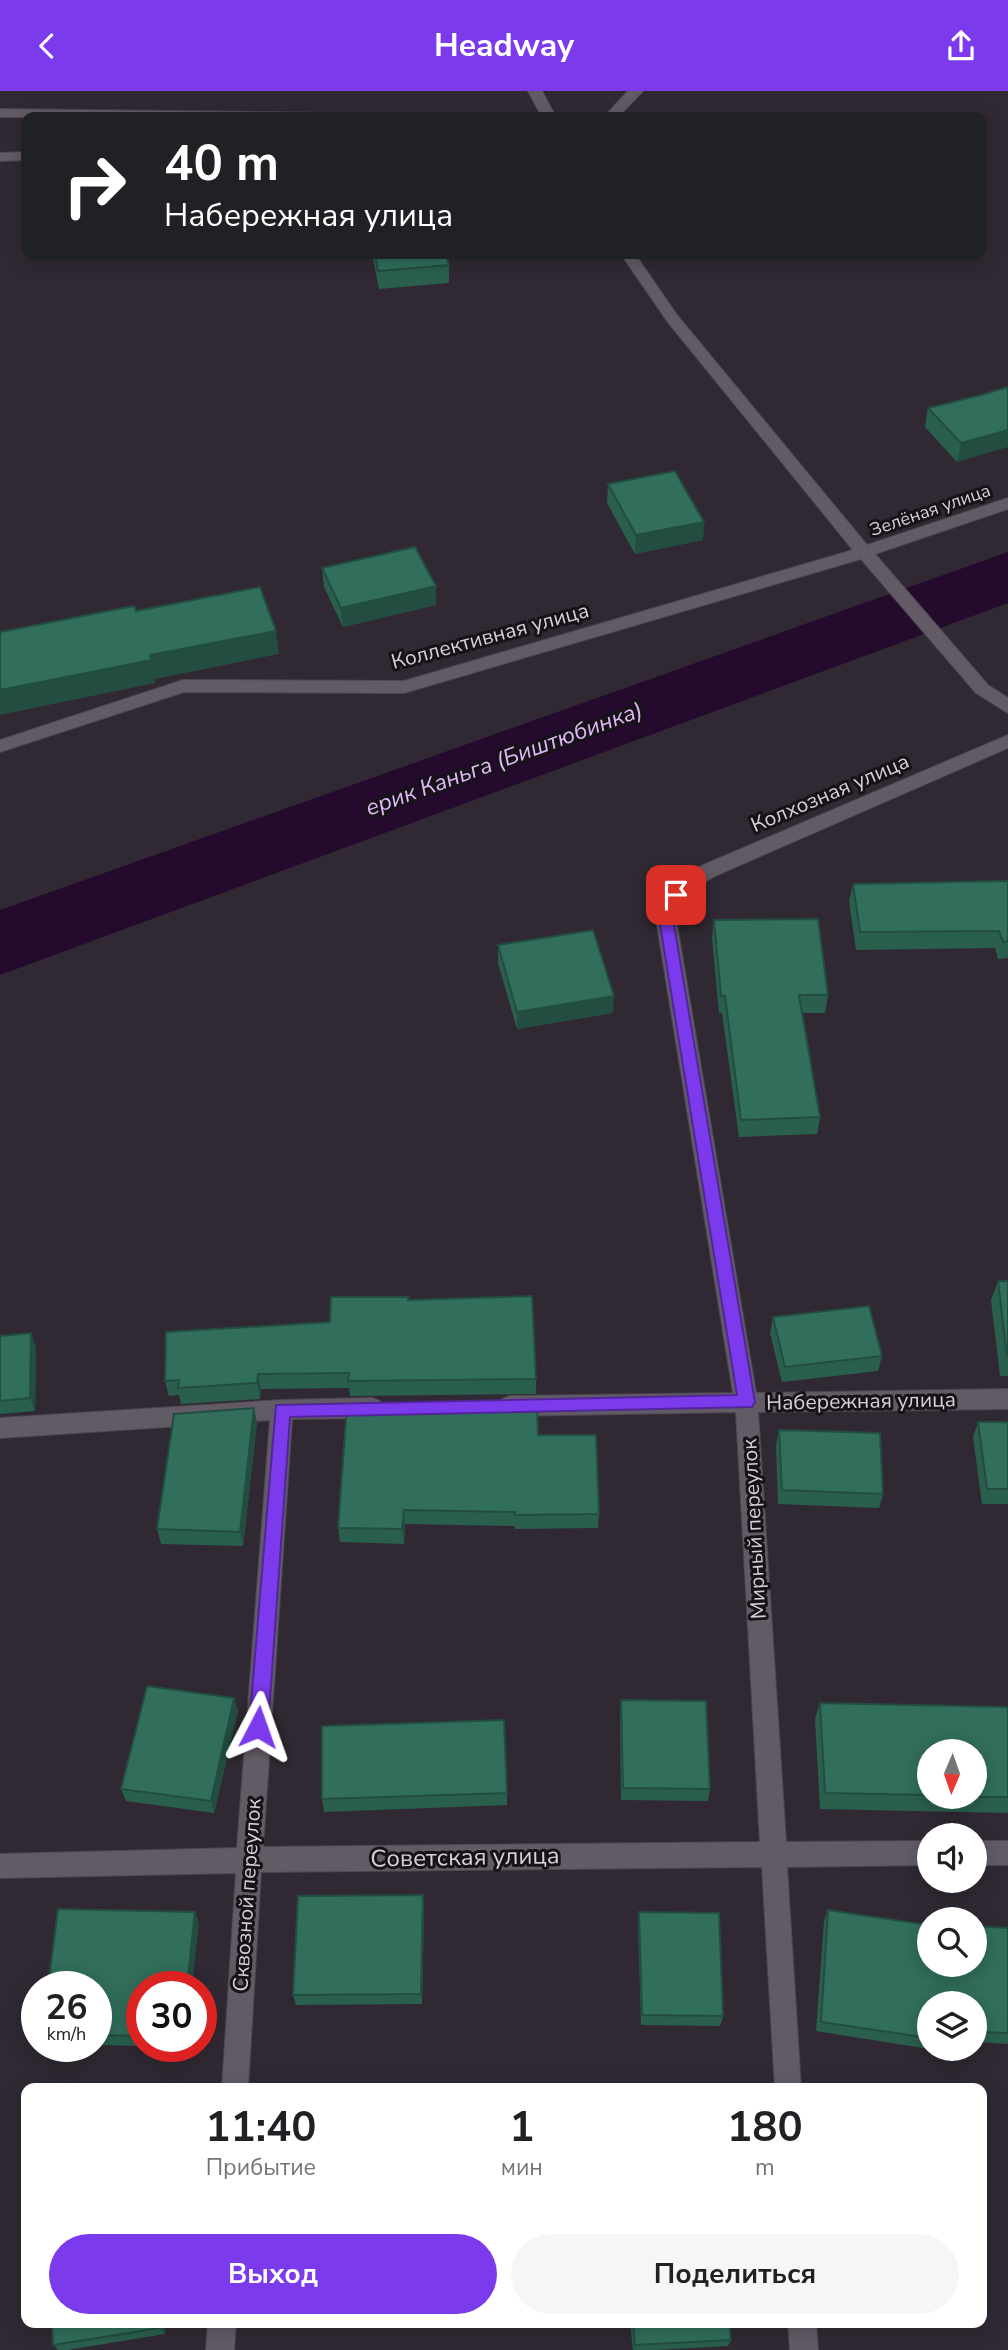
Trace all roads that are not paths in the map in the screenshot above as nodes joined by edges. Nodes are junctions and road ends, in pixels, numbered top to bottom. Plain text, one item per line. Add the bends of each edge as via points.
1 (535, 91) edge
2 (636, 91) edge
3 (546, 112) edge
4 (616, 112) edge
5 (0, 113) edge
6 (21, 113) edge
7 (21, 156) edge
8 (0, 157) edge
9 (631, 259) edge
10 (1008, 503) edge
11 (864, 552) junction
12 (1008, 707) edge
13 (1008, 741) edge
14 (0, 746) edge
15 (676, 895) joint
16 (1008, 1399) edge
17 (746, 1402) junction
18 (487, 1406) edge
19 (391, 1408) edge
20 (282, 1410) junction
21 (0, 1428) edge
22 (774, 1852) junction
23 (917, 1853) edge
24 (987, 1853) edge
25 (1008, 1853) edge
26 (248, 1860) junction
27 (0, 1866) edge
28 (235, 2083) edge
29 (788, 2083) edge
30 (222, 2328) edge
31 (802, 2328) edge
32 (220, 2350) edge
33 (804, 2350) edge

1 - 3 street
2 - 4 street
5 - 6 street
7 - 8 street
9 - 11 street via 672,318
10 - 11 street, Зелёная улица
11 - 12 street via 982,689
11 - 14 street, Коллективная улица via 404,687 183,686
13 - 15 street, Колхозная улица via 708,871
15 - 17 street, Мирный переулок via 668,909 667,925
16 - 17 street, Набережная улица
17 - 18 street, Набережная улица
17 - 22 street, Мирный переулок
19 - 20 street
20 - 21 street
20 - 26 street, Сквозной переулок
22 - 23 street, Советская улица
22 - 26 street, Советская улица
22 - 29 street, Мирный переулок
24 - 25 street
26 - 27 street, Советская улица
26 - 28 street, Сквозной переулок
30 - 32 street
31 - 33 street

